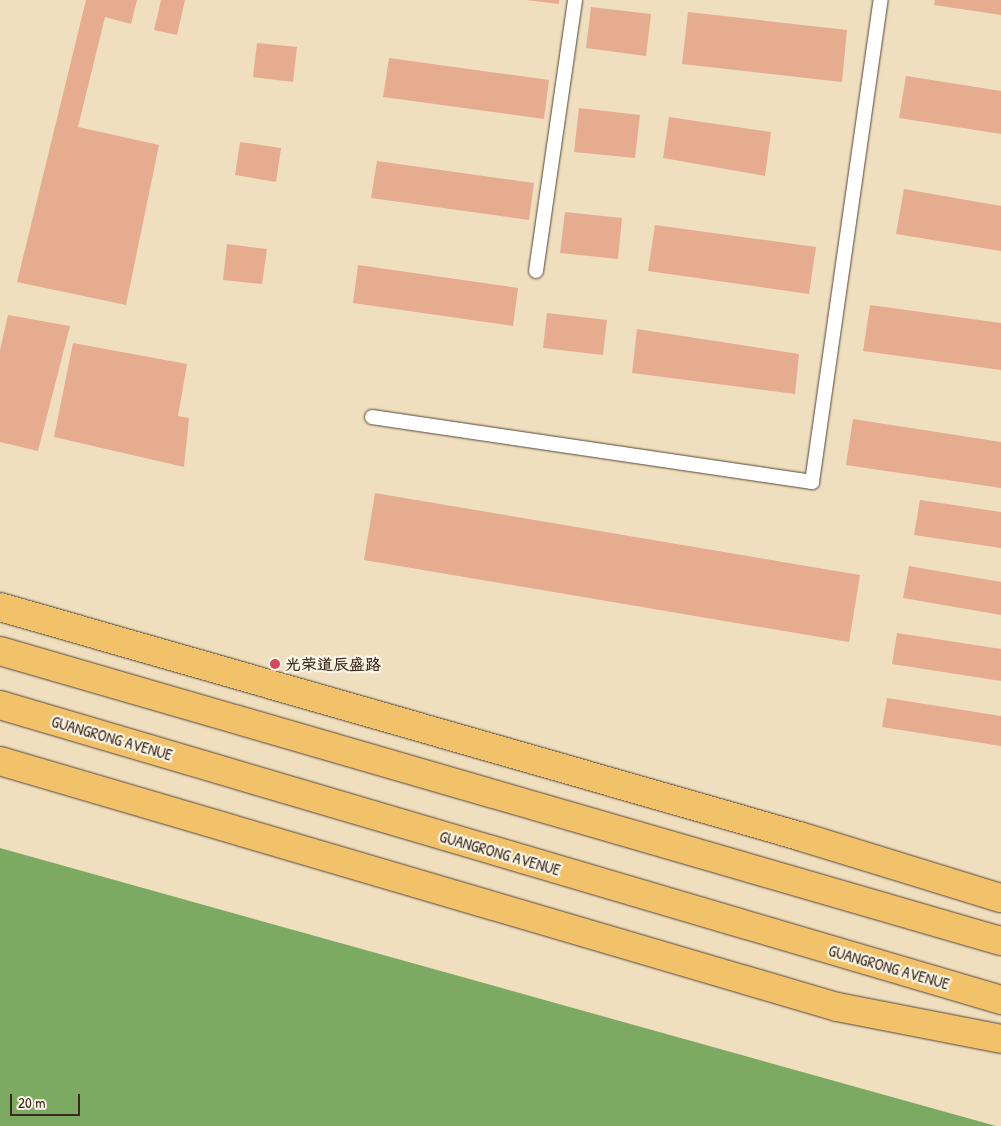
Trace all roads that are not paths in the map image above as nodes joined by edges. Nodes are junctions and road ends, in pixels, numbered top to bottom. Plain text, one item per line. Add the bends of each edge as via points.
1 (575, 0) edge
2 (881, 0) edge
3 (536, 271) dead end
4 (372, 417) dead end
5 (0, 607) edge
6 (0, 651) edge
7 (0, 705) edge
8 (0, 761) edge
9 (1001, 898) edge
10 (1001, 941) edge
11 (1001, 1000) edge
12 (1001, 1039) edge

1 - 3 lane
2 - 4 lane via 812,482
5 - 9 main road via 799,836
6 - 10 main road
7 - 11 main road, GUANGRONG AVENUE
8 - 12 main road via 837,1007

